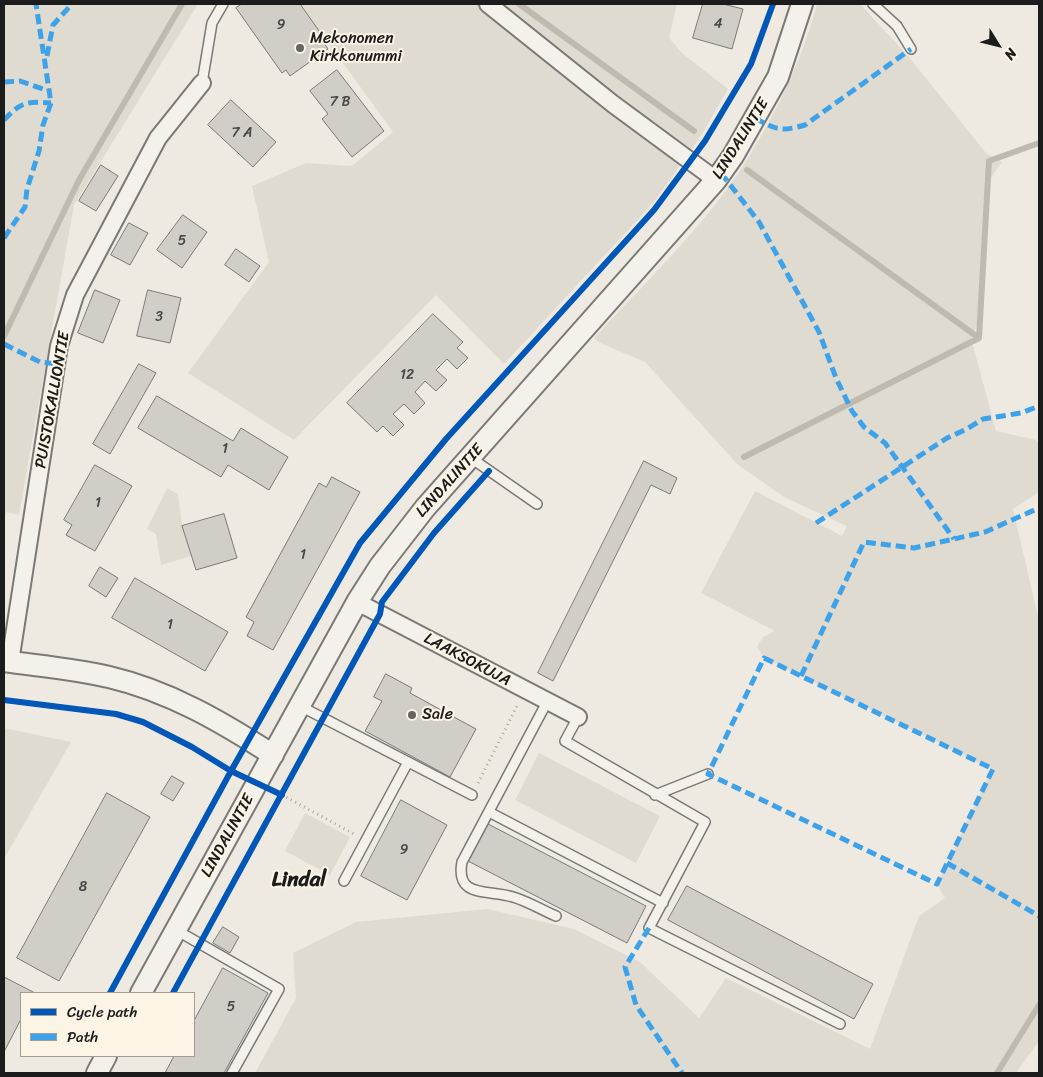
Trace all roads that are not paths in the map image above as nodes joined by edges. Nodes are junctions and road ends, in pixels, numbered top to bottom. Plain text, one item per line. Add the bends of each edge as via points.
1 (223, 4) edge
2 (488, 4) edge
3 (802, 4) edge
4 (873, 4) edge
5 (911, 49) dead end
6 (202, 83) joint
7 (716, 180) junction
8 (471, 458) junction
9 (537, 504) dead end
10 (357, 602) junction
11 (7, 661) edge
12 (547, 702) junction
13 (300, 706) junction
14 (578, 717) joint
15 (273, 755) junction
16 (408, 762) junction
17 (708, 774) dead end
18 (472, 795) road end
19 (655, 795) junction
20 (489, 812) junction
21 (344, 881) dead end
22 (663, 903) junction
23 (556, 916) dead end
24 (176, 930) junction
25 (142, 992) edge
26 (840, 1024) dead end
27 (105, 1057) edge
28 (96, 1073) edge
29 (232, 1073) edge

1 - 6 lane via 212,23
2 - 7 street via 613,104
3 - 7 street, LINDALINTIE via 778,77
4 - 5 lane via 897,26
6 - 11 street, PUISTOKALLIONTIE via 158,138 75,295 59,346
7 - 8 street, LINDALINTIE
8 - 9 lane
8 - 10 street, LINDALINTIE via 404,533
10 - 12 street, LAAKSOKUJA
10 - 13 street, LINDALINTIE
11 - 15 street via 110,677 170,697 217,719
12 - 14 street, LAAKSOKUJA
12 - 20 lane
13 - 15 street, LINDALINTIE
13 - 16 lane
14 - 19 lane via 565,741
15 - 24 street, LINDALINTIE
16 - 18 lane
16 - 21 lane
17 - 19 lane
19 - 22 lane via 705,822
20 - 22 lane
20 - 23 lane via 462,862 459,875 464,884 476,891 512,896
22 - 26 lane via 649,928
24 - 25 street, LINDALINTIE
24 - 29 lane via 279,989
27 - 28 street

